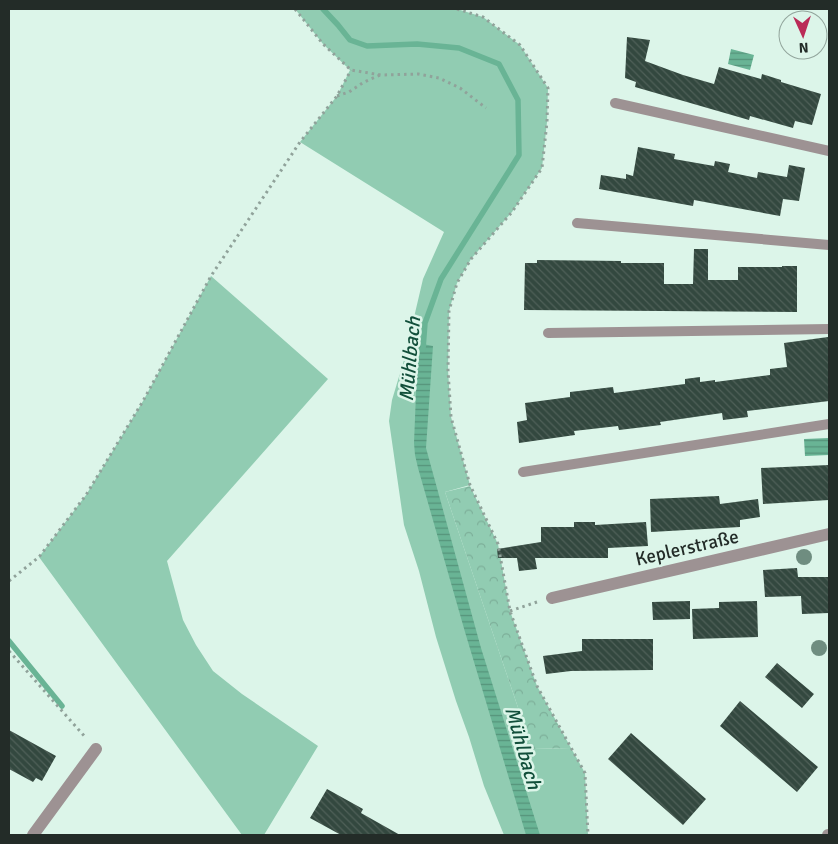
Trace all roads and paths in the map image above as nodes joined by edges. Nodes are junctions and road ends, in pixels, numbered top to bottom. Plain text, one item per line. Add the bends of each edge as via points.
1 (295, 9) edge
2 (457, 9) edge
3 (350, 70) junction
4 (381, 75) junction
5 (337, 96) junction
6 (615, 103) dead end
7 (486, 108) dead end
8 (829, 151) edge
9 (577, 223) dead end
10 (829, 245) edge
11 (829, 329) edge
12 (548, 333) dead end
13 (829, 424) edge
14 (523, 472) dead end
15 (829, 534) edge
16 (9, 581) edge
17 (552, 598) joint
18 (510, 610) junction
19 (9, 651) edge
20 (96, 749) joint
21 (33, 835) edge
22 (588, 835) edge

1 - 3 path via 323,44
2 - 18 path via 483,17 520,45 548,88 542,168 512,212 472,259 457,283 449,311 451,417 470,486 498,544
3 - 4 path
3 - 5 path
4 - 5 path
4 - 7 path via 418,74 439,78 460,88
5 - 16 path via 300,142 211,276 143,401 86,495 39,557
6 - 8 lane
9 - 10 lane
11 - 12 lane
13 - 14 lane
15 - 17 street, Keplerstraße
17 - 18 path
18 - 22 path via 536,686 585,773
19 - 20 path
20 - 21 street

